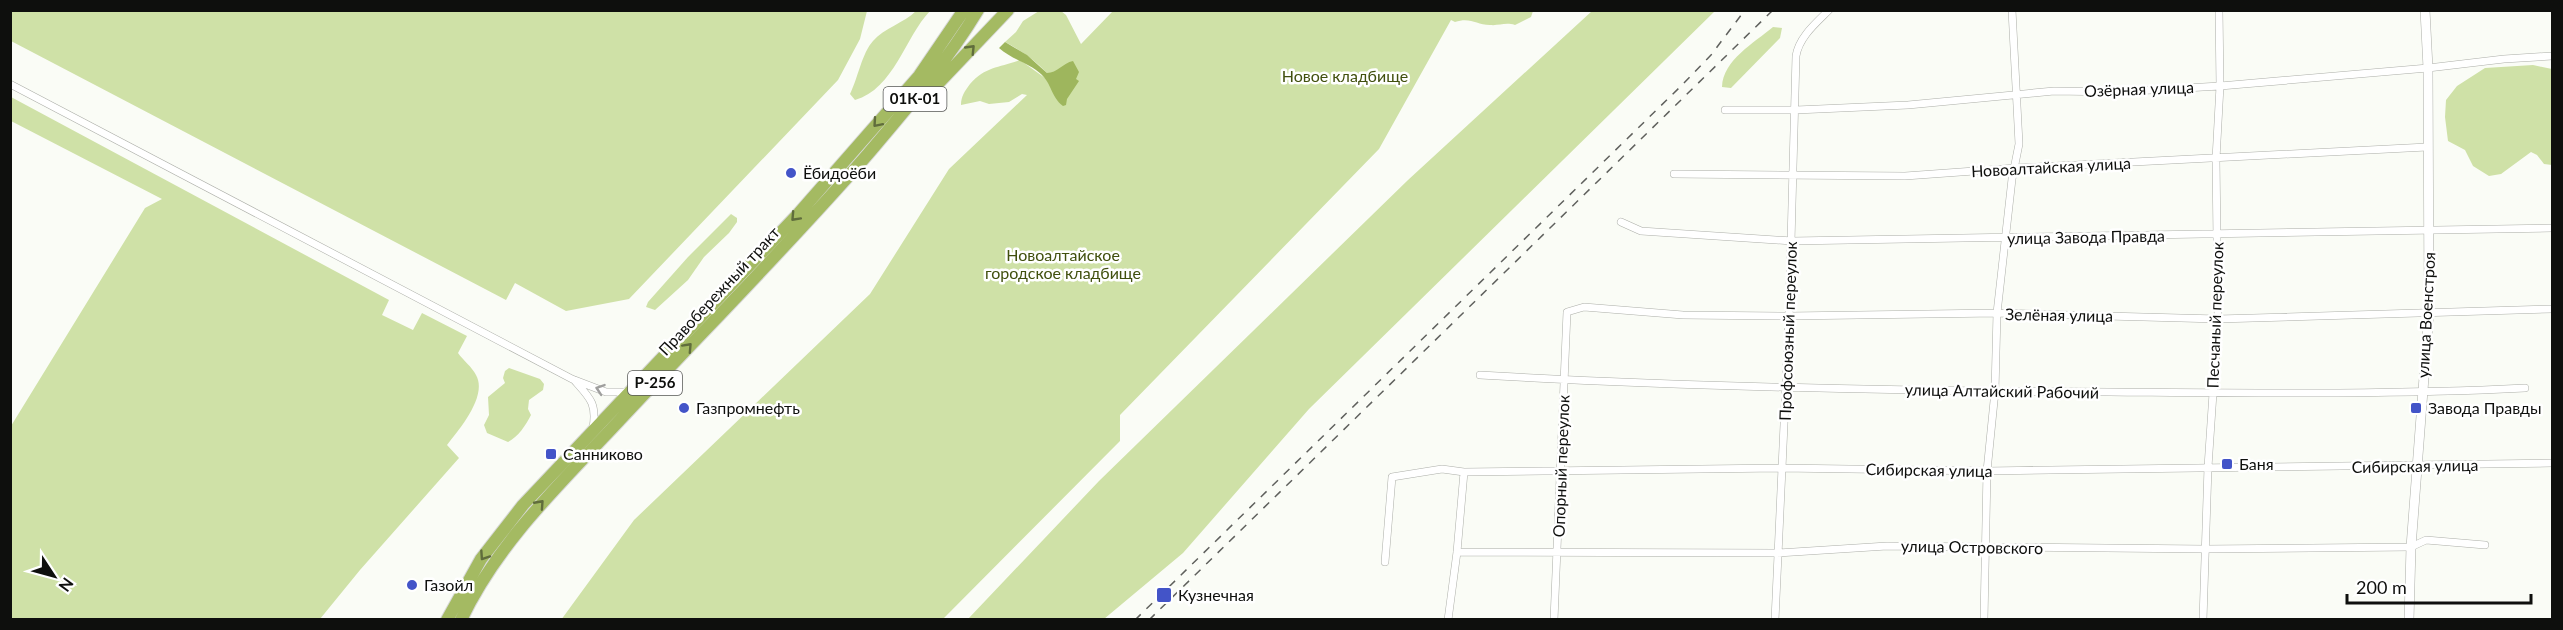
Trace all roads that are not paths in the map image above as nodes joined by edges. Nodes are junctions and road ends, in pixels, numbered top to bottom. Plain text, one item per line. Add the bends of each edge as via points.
1 (964, 10) edge
2 (978, 10) edge
3 (1008, 10) edge
4 (1829, 10) edge
5 (2012, 10) edge
6 (2219, 10) edge
7 (2425, 10) edge
8 (2553, 56) edge
9 (2428, 68) junction
10 (10, 84) edge
11 (2220, 86) junction
12 (2018, 94) junction
13 (1725, 110) dead end
14 (1796, 110) junction
15 (2427, 147) junction
16 (2216, 159) junction
17 (2016, 168) junction
18 (1674, 174) dead end
19 (1793, 176) junction
20 (839, 178) junction
21 (1621, 222) dead end
22 (2553, 228) edge
23 (2429, 231) junction
24 (2218, 234) junction
25 (2004, 239) junction
26 (1792, 241) junction
27 (2553, 309) edge
28 (1567, 312) joint
29 (2429, 312) junction
30 (1997, 313) junction
31 (1789, 316) junction
32 (2218, 319) junction
33 (1480, 375) dead end
34 (572, 379) junction
35 (1563, 380) junction
36 (1786, 387) junction
37 (2525, 388) dead end
38 (630, 391) junction
39 (1995, 391) junction
40 (2213, 393) junction
41 (2422, 394) junction
42 (593, 430) junction
43 (2553, 463) edge
44 (2418, 466) junction
45 (2208, 467) junction
46 (1781, 468) junction
47 (1561, 470) junction
48 (1987, 471) junction
49 (1464, 472) junction
50 (2485, 545) dead end
51 (2411, 547) junction
52 (1986, 548) junction
53 (2205, 549) junction
54 (1457, 552) junction
55 (1558, 553) junction
56 (1777, 553) junction
57 (1385, 562) dead end
58 (447, 620) edge
59 (461, 620) edge
60 (1448, 620) edge
61 (1554, 620) edge
62 (1775, 620) edge
63 (1984, 620) edge
64 (2203, 620) edge
65 (2409, 620) edge

1 -> 20 highway, Правобережный тракт / 01К-01 via 919,76
2 - 20 highway, Правобережный тракт / 01К-01 via 928,83
20 -> 3 highway
4 - 14 street, Профсоюзный переулок via 1800,43 1796,56
5 - 12 street
6 - 11 street, Песчаный переулок
7 - 9 street, улица Военстроя
8 - 9 street, Озёрная улица
9 - 11 street, Озёрная улица
9 - 15 street, улица Военстроя
10 - 34 street
11 - 12 street, Озёрная улица
11 - 16 street, Песчаный переулок
12 - 14 street, Озёрная улица via 1908,105
12 - 17 street
13 - 14 street, Озёрная улица
14 - 19 street, Профсоюзный переулок
15 - 16 street, Новоалтайская улица
15 - 23 street, улица Военстроя
16 - 17 street, Новоалтайская улица
16 - 24 street, Песчаный переулок
17 - 19 street, Новоалтайская улица via 1905,176
17 - 25 street
18 - 19 street, Новоалтайская улица
19 - 26 street, Профсоюзный переулок
20 -> 38 highway, Правобережный тракт / Р-256
59 -> 20 highway, Правобережный тракт / Р-256 via 491,566 537,507
21 - 26 street, улица Завода Правда via 1641,231
22 - 23 street, улица Завода Правда
23 - 24 street, улица Завода Правда
23 - 29 street, улица Военстроя
24 - 25 street, улица Завода Правда
24 - 32 street, Песчаный переулок
25 - 26 street, улица Завода Правда
25 - 30 street
26 - 31 street, Профсоюзный переулок
27 - 29 street, Зелёная улица
28 - 31 street, Зелёная улица via 1584,307 1683,315
28 - 35 street, Опорный переулок
29 - 32 street, Зелёная улица
29 - 41 street, улица Военстроя
30 - 31 street, Зелёная улица
30 - 32 street, Зелёная улица
30 - 39 street
31 - 36 street, Профсоюзный переулок
32 - 40 street, Песчаный переулок
33 - 35 street, улица Алтайский Рабочий
38 -> 34 street via 606,392
34 - 42 street via 594,406
35 - 36 street, улица Алтайский Рабочий
35 - 47 street, Опорный переулок
36 - 39 street, улица Алтайский Рабочий
36 - 46 street, Профсоюзный переулок
37 - 41 street, улица Алтайский Рабочий
38 - 42 highway, Правобережный тракт / Р-256
39 - 40 street, улица Алтайский Рабочий
39 - 48 street
40 - 41 street, улица Алтайский Рабочий
40 - 45 street, Песчаный переулок
41 - 44 street, улица Военстроя
42 -> 58 highway, Правобережный тракт / Р-256 via 494,542
43 - 44 street, Сибирская улица
44 - 45 street, Сибирская улица
44 - 51 street, улица Военстроя
45 - 48 street, Сибирская улица
45 - 53 street, Песчаный переулок
46 - 47 street, Сибирская улица
46 - 48 street, Сибирская улица
46 - 56 street, Профсоюзный переулок
47 - 49 street, Сибирская улица
47 - 55 street, Опорный переулок
48 - 52 street
49 - 54 street
49 - 57 street, Сибирская улица via 1442,470 1392,477
50 - 51 street, улица Островского via 2426,540
51 - 53 street, улица Островского
51 - 65 street, улица Военстроя
52 - 53 street, улица Островского
52 - 56 street, улица Островского via 1887,546
52 - 63 street
53 - 64 street, Песчаный переулок
54 - 55 street, улица Островского
54 - 60 street
55 - 56 street, улица Островского
55 - 61 street, Опорный переулок
56 - 62 street, Профсоюзный переулок

